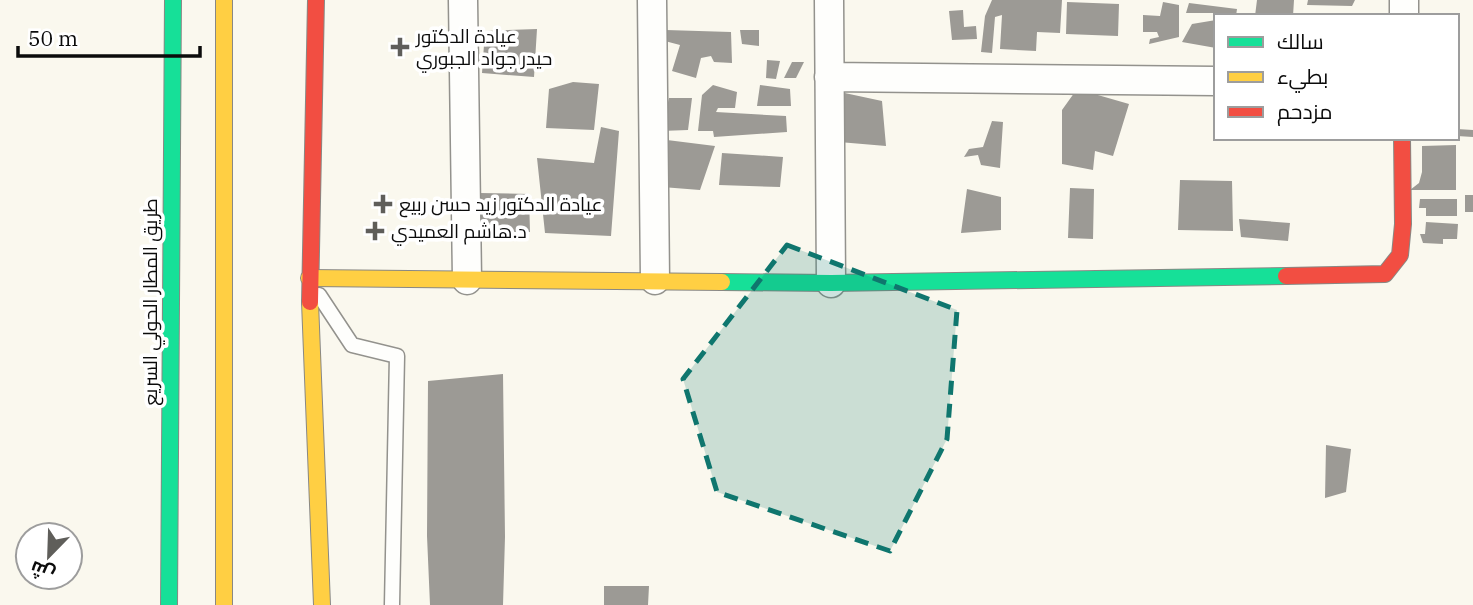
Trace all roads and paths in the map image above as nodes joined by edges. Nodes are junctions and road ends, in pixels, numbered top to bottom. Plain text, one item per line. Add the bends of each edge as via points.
1 (173, 0) edge
2 (224, 0) edge
3 (316, 0) edge
4 (463, 0) edge
5 (652, 0) edge
6 (829, 0) edge
7 (829, 77) junction
8 (1214, 81) edge
9 (1402, 140) edge
10 (309, 278) junction
11 (467, 279) junction
12 (655, 281) junction
13 (831, 283) junction
14 (169, 605) edge
15 (224, 605) edge
16 (322, 605) edge
17 (392, 605) edge

1 - 14 main road, طريق المطار الحولي السريع
2 - 15 main road
3 - 10 main road
4 - 11 street
5 - 12 street
6 - 7 street
7 - 8 street
7 - 13 street
9 - 13 main road via 1400,256 1385,274
10 - 11 main road
10 - 16 main road
10 - 17 lane via 352,345 397,356
11 - 12 main road
12 - 13 main road

